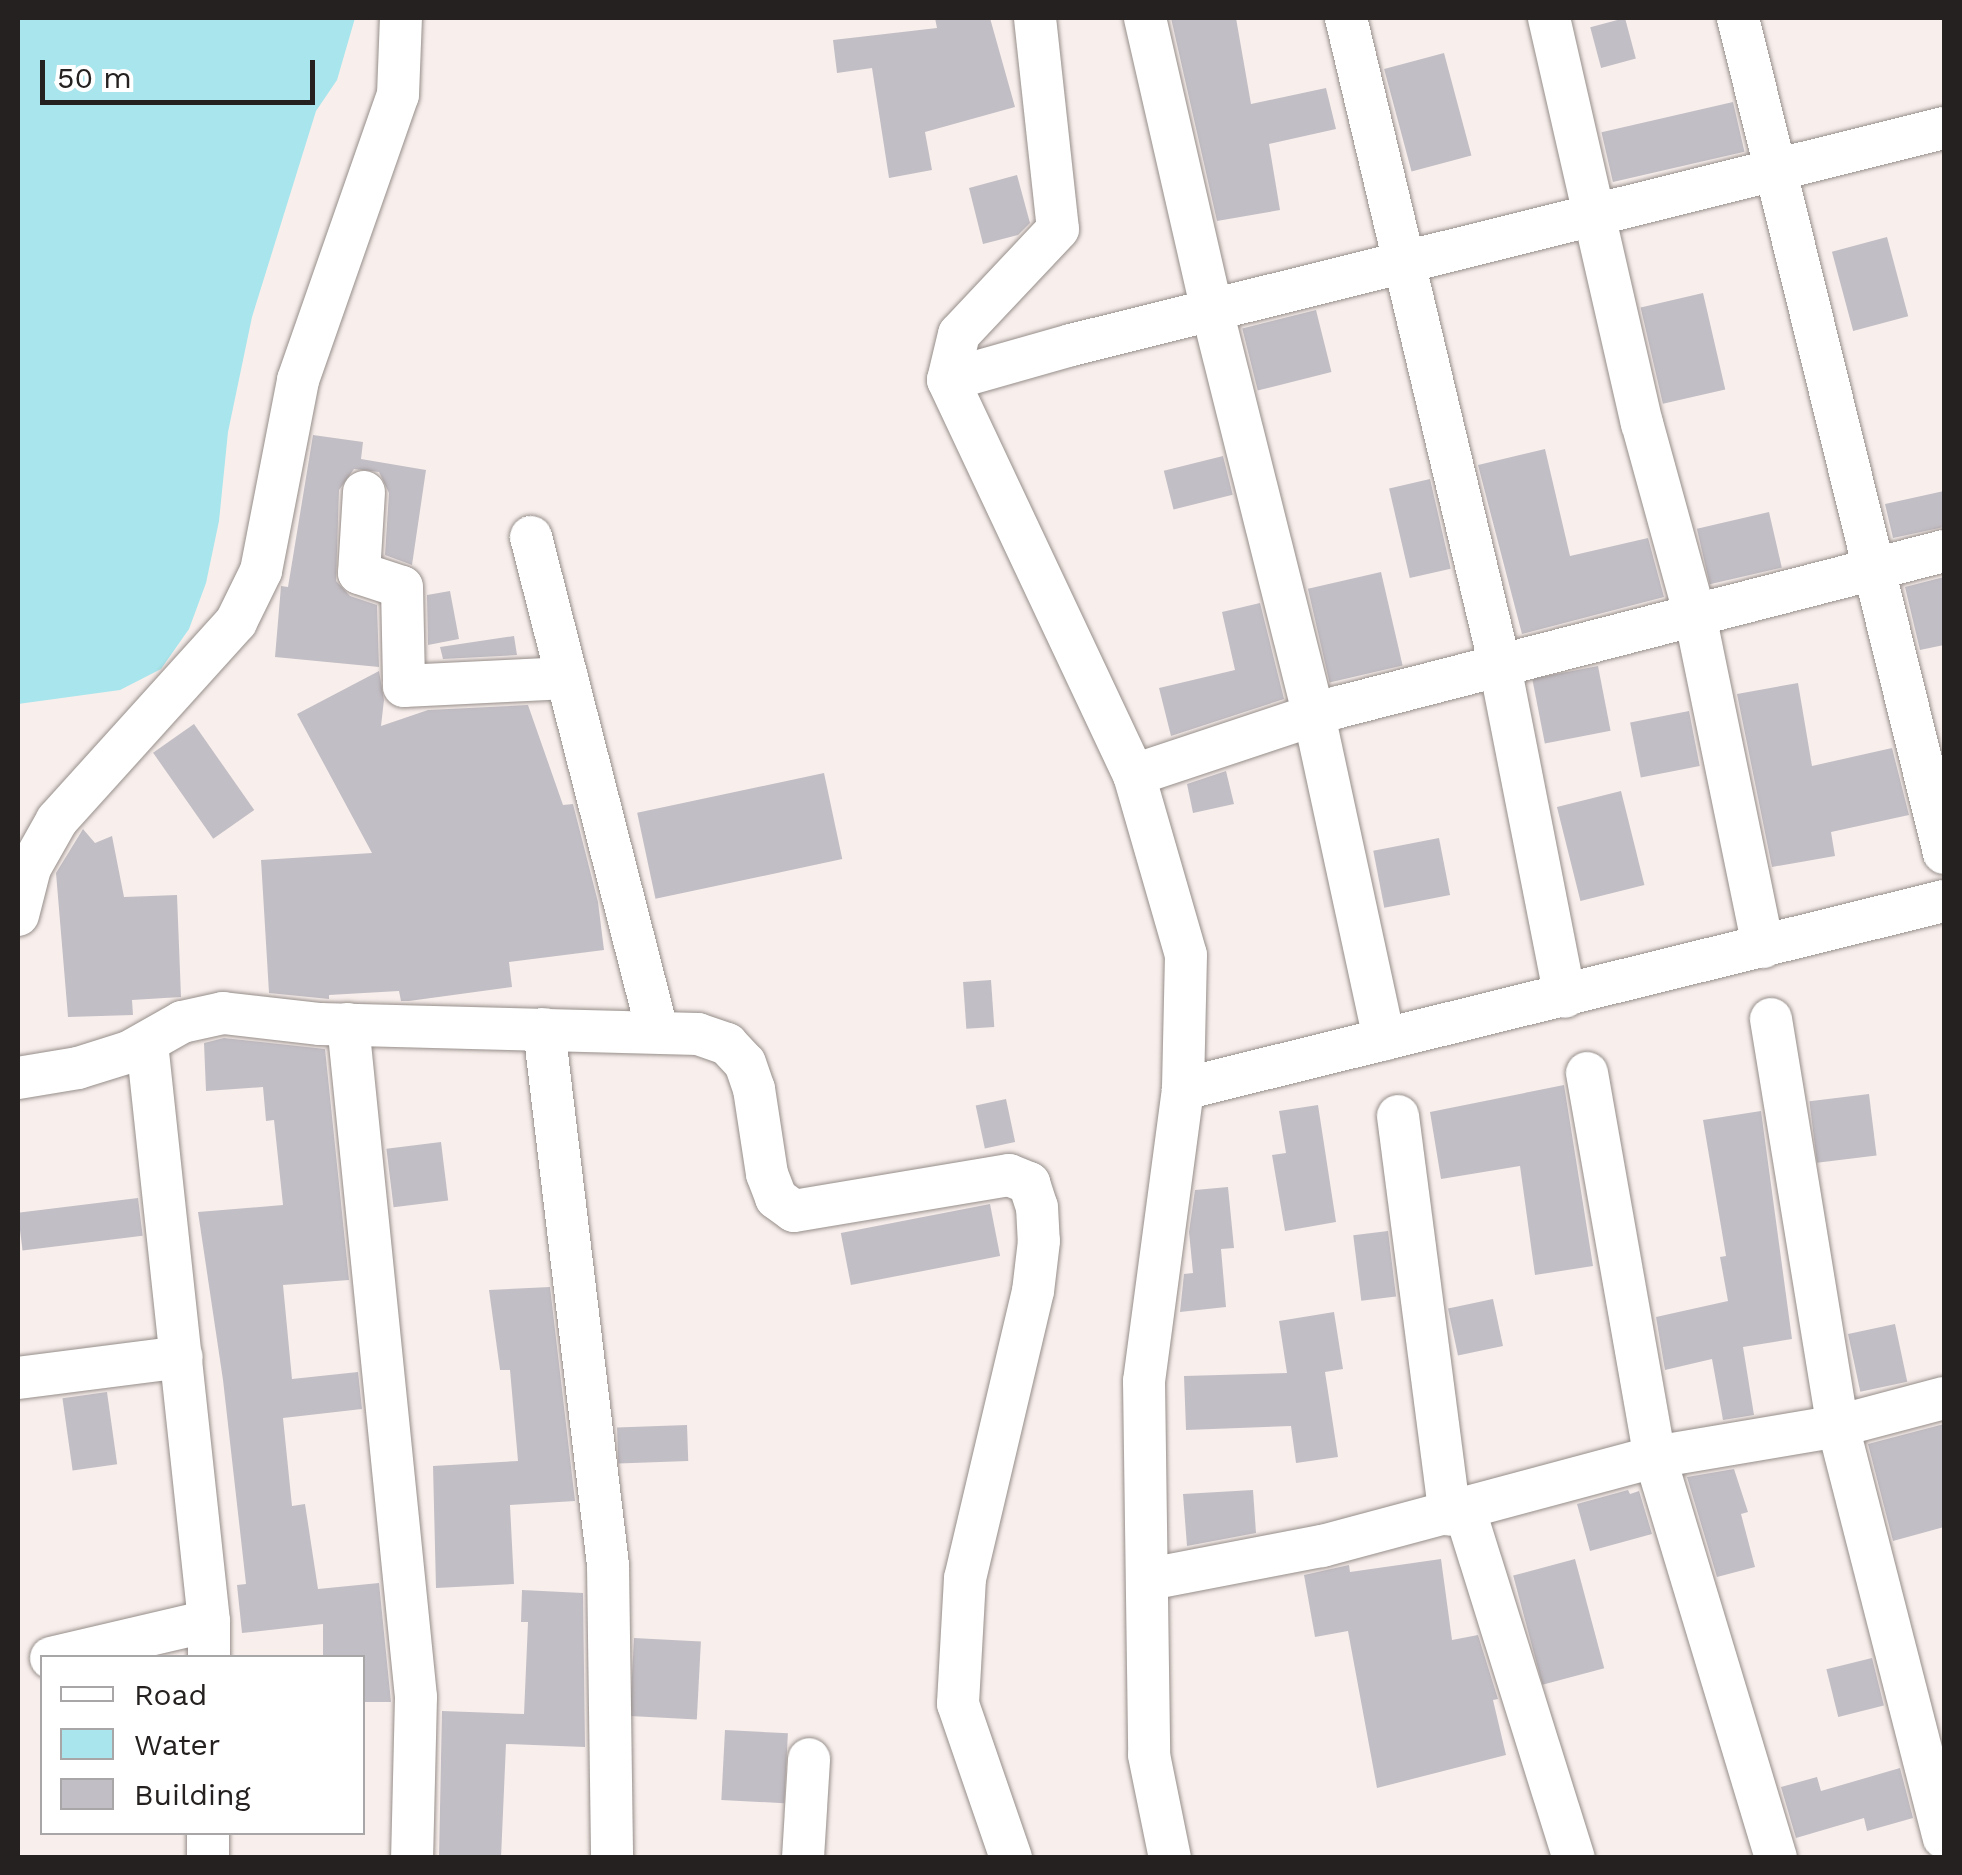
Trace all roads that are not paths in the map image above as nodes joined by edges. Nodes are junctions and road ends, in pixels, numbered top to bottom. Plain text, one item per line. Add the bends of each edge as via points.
1 (402, 18) edge
2 (1035, 18) edge
3 (1145, 18) edge
4 (1346, 18) edge
5 (1549, 18) edge
6 (1738, 18) edge
7 (1944, 128) edge
8 (1777, 173) junction
9 (1596, 214) junction
10 (1402, 262) junction
11 (1212, 310) junction
12 (948, 380) junction
13 (364, 492) dead end
14 (531, 538) dead end
15 (1944, 551) edge
16 (1877, 568) junction
17 (1696, 615) junction
18 (1500, 666) junction
19 (567, 678) junction
20 (1314, 715) junction
21 (1134, 775) junction
22 (1944, 853) edge
23 (1944, 901) edge
24 (18, 915) edge
25 (1763, 947) junction
26 (1565, 997) junction
27 (1770, 1019) dead end
28 (348, 1024) junction
29 (544, 1029) junction
30 (657, 1030) junction
31 (1384, 1040) junction
32 (147, 1042) junction
33 (19, 1066) edge
34 (1587, 1073) dead end
35 (1183, 1089) junction
36 (1398, 1116) dead end
37 (182, 1356) junction
38 (18, 1378) edge
39 (1944, 1398) edge
40 (1838, 1426) junction
41 (1655, 1456) junction
42 (1458, 1513) junction
43 (1150, 1579) junction
44 (209, 1639) edge
45 (76, 1655) edge
46 (809, 1759) dead end
47 (1944, 1838) edge
48 (412, 1858) edge
49 (612, 1858) edge
50 (802, 1858) edge
51 (1011, 1858) edge
52 (1170, 1858) edge
53 (1574, 1858) edge
54 (1776, 1858) edge

1 - 24 street via 398,96 298,380 261,570 236,622 57,820 30,868
2 - 12 street via 1058,229 959,334
3 - 11 street
4 - 10 street
5 - 9 street
6 - 8 street
7 - 8 street
8 - 9 street
8 - 16 street
9 - 10 street
9 - 17 street via 1642,423
10 - 11 street
10 - 18 street
11 - 12 street
11 - 20 street
12 - 21 street
13 - 19 street via 359,573 402,587 404,686
14 - 19 street
15 - 16 street
16 - 17 street
16 - 22 street
17 - 18 street
17 - 25 street
18 - 20 street
18 - 26 street
19 - 30 street
20 - 21 street
20 - 31 street
21 - 35 street via 1186,955
23 - 25 street
25 - 26 street
26 - 31 street
27 - 40 street
28 - 29 street
28 - 32 street via 223,1013 182,1022
28 - 48 street via 416,1697
29 - 30 street
29 - 49 street via 608,1565
30 - 51 street via 727,1044 745,1063 766,1174 776,1198 794,1211 1008,1175 1029,1184 1039,1242 1033,1291 965,1578 958,1704
31 - 35 street
32 - 33 street via 78,1068
32 - 37 street
34 - 41 street
35 - 43 street via 1144,1382
36 - 42 street
37 - 38 street
37 - 44 street
39 - 40 street
40 - 41 street
40 - 47 street
41 - 42 street
41 - 54 street
42 - 43 street
42 - 53 street
43 - 52 street via 1149,1755
44 - 45 street
46 - 50 street

